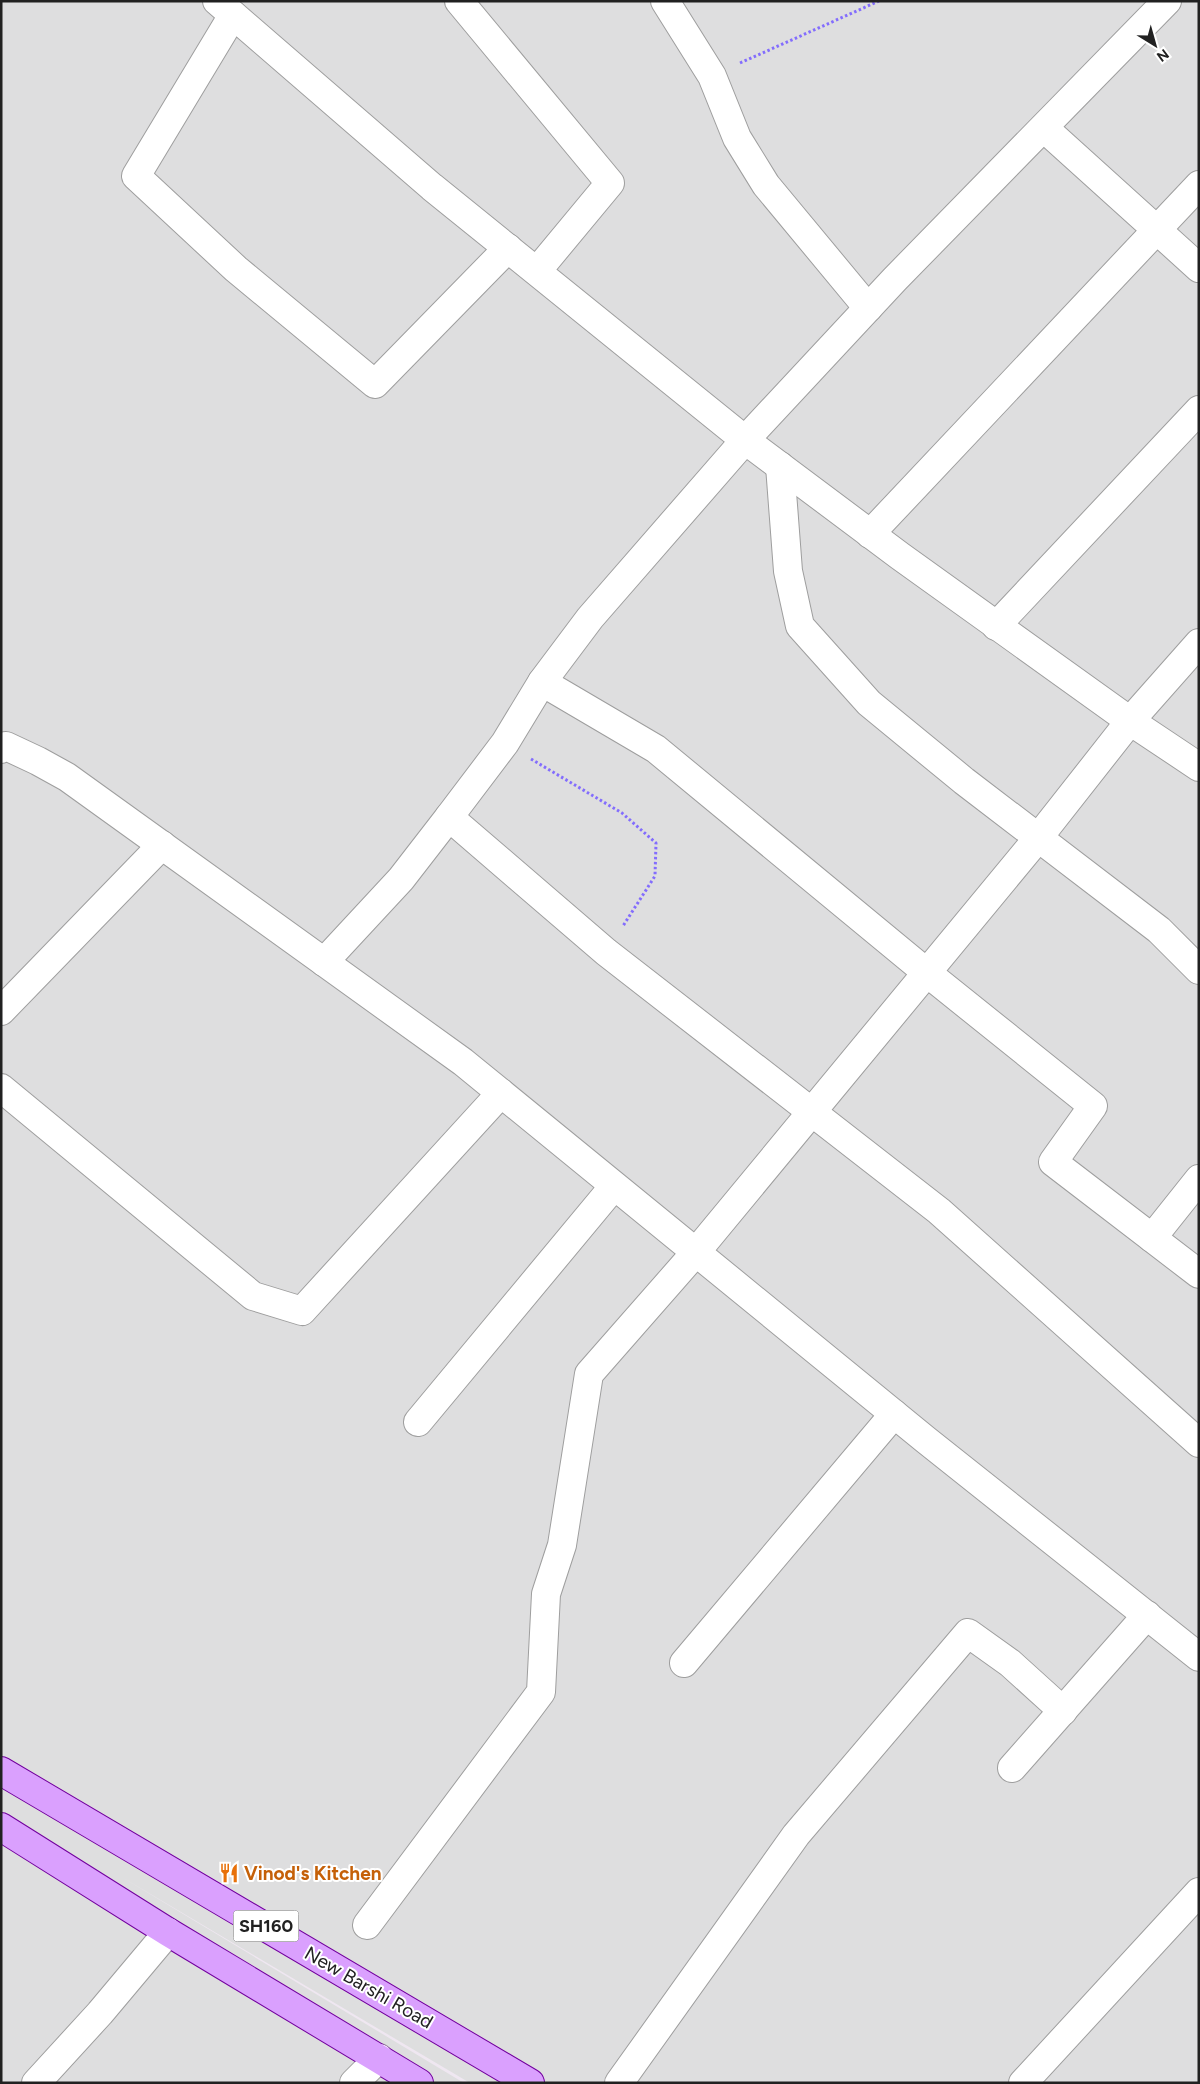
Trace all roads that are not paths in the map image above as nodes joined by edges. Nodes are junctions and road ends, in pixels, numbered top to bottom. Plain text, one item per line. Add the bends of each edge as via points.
1 (459, 1) edge
2 (665, 1) edge
3 (1167, 1) edge
4 (225, 8) edge
5 (1044, 128) junction
6 (1199, 185) edge
7 (1157, 230) junction
8 (508, 248) junction
9 (1199, 268) edge
10 (537, 271) junction
11 (868, 308) junction
12 (1199, 410) edge
13 (745, 440) junction
14 (780, 466) junction
15 (870, 534) junction
16 (996, 626) junction
17 (1199, 643) edge
18 (542, 682) junction
19 (1130, 721) junction
20 (1, 749) edge
21 (1199, 767) edge
22 (448, 817) junction
23 (1038, 838) junction
24 (162, 845) junction
25 (324, 962) junction
26 (1199, 970) edge
27 (926, 972) junction
28 (1, 1011) edge
29 (1, 1088) edge
30 (501, 1093) junction
31 (811, 1112) junction
32 (1199, 1179) edge
33 (614, 1186) junction
34 (1152, 1238) junction
35 (696, 1252) junction
36 (1199, 1274) edge
37 (894, 1414) junction
38 (418, 1422) dead end
39 (1199, 1443) edge
40 (1147, 1616) junction
41 (1199, 1657) edge
42 (684, 1663) dead end
43 (1063, 1711) junction
44 (1012, 1768) dead end
45 (1, 1771) edge
46 (1, 1826) edge
47 (1199, 1892) edge
48 (367, 1924) dead end
49 (168, 1932) junction
50 (379, 2058) junction
51 (36, 2083) edge
52 (354, 2083) edge
53 (419, 2083) edge
54 (530, 2083) edge
55 (619, 2083) edge
56 (1023, 2083) edge

1 - 10 street via 610,183
2 - 11 street via 712,76 737,138 766,185
3 - 5 street
4 - 8 street via 432,187
4 - 8 street via 136,176 236,269 375,384
5 - 7 street
5 - 11 street
6 - 7 street
7 - 9 street
7 - 15 street
8 - 10 street
10 - 13 street
11 - 13 street
12 - 16 street
13 - 14 street
13 - 18 street via 590,618
14 - 15 street
14 - 23 street via 788,571 800,626 869,703
15 - 16 street
16 - 19 street
17 - 19 street
18 - 22 street via 505,743
18 - 27 street via 656,749
19 - 21 street
19 - 23 street
20 - 24 street via 6,746 38,760
22 - 25 street via 401,880
22 - 31 street via 606,952
23 - 26 street via 1159,930
23 - 27 street
24 - 25 street
24 - 28 street
25 - 30 street
27 - 31 street
27 - 34 street via 1093,1106 1053,1162
29 - 30 street via 253,1296 302,1311
30 - 33 street
31 - 35 street
31 - 39 street via 939,1212
32 - 34 street
33 - 35 street
33 - 38 street
34 - 36 street
35 - 37 street
35 - 48 street via 589,1374 562,1544 546,1594 541,1692
37 - 40 street
37 - 42 street
40 - 41 street
40 - 43 street
43 - 44 street
43 - 55 street via 1010,1663 968,1633 796,1835
45 - 54 main road, New Barshi Road / SH160
46 - 49 main road, SH160
47 - 56 street
49 - 50 main road, SH160
49 - 51 street
50 - 52 street
50 - 53 main road, SH160

